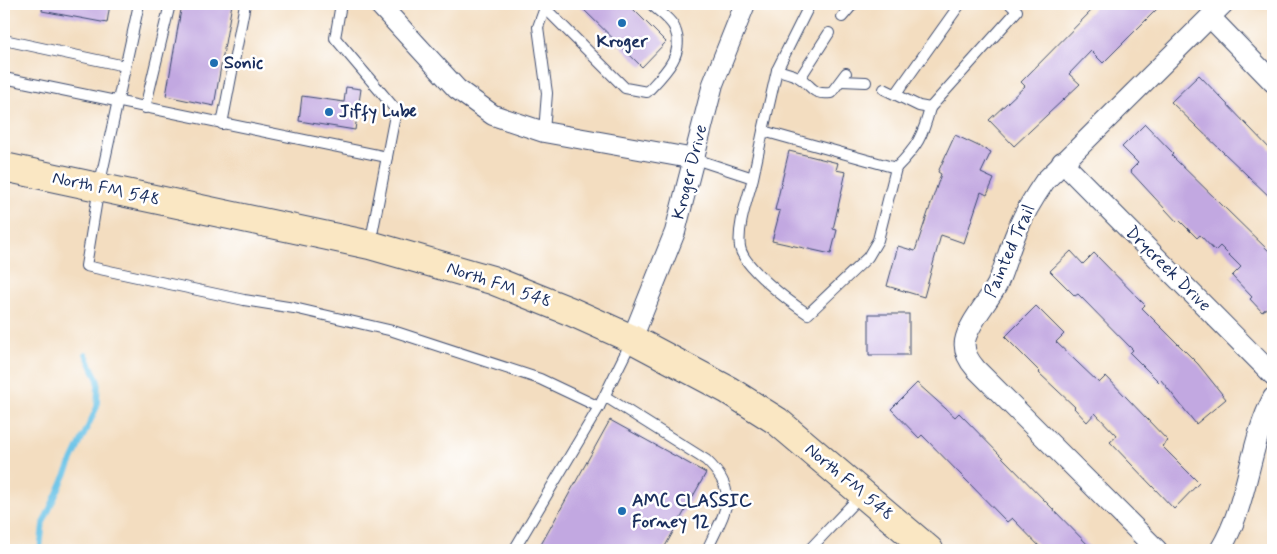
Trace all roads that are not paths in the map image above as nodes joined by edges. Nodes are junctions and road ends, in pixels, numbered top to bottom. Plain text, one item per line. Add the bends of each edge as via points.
1 (139, 4) edge
2 (170, 4) edge
3 (245, 4) edge
4 (341, 4) edge
5 (379, 4) edge
6 (651, 4) edge
7 (745, 4) edge
8 (810, 4) edge
9 (852, 4) edge
10 (960, 4) edge
11 (545, 6) edge
12 (1017, 6) edge
13 (1216, 10) edge
14 (842, 17) dead end
15 (829, 33) dead end
16 (4, 40) edge
17 (125, 66) junction
18 (777, 70) junction
19 (4, 78) edge
20 (800, 78) junction
21 (866, 82) dead end
22 (1273, 82) edge
23 (884, 88) dead end
24 (896, 94) junction
25 (118, 102) junction
26 (145, 108) junction
27 (930, 108) junction
28 (222, 124) junction
29 (763, 131) junction
30 (544, 132) junction
31 (387, 157) junction
32 (695, 159) junction
33 (1062, 162) junction
34 (4, 168) edge
35 (896, 168) junction
36 (753, 178) junction
37 (99, 187) junction
38 (370, 245) junction
39 (632, 339) junction
40 (1273, 375) edge
41 (606, 397) junction
42 (1273, 398) edge
43 (600, 407) junction
44 (863, 494) junction
45 (514, 550) edge
46 (707, 550) edge
47 (809, 550) edge
48 (929, 550) edge
49 (1158, 550) edge
50 (1220, 550) edge

1 - 17 lane
2 - 26 lane
3 - 28 lane
4 - 31 lane via 335,38 396,110
5 - 30 street via 457,88 493,115
6 - 11 lane via 675,28 677,46 672,66 647,92 625,88
7 - 32 street, Kroger Drive via 719,64
8 - 18 lane
9 - 14 lane
10 - 24 lane
11 - 30 lane via 538,27 547,93
12 - 27 lane
13 - 22 street
13 - 33 street, Painted Trail
15 - 20 lane
16 - 17 lane
17 - 25 lane
18 - 20 lane
18 - 29 lane
19 - 25 lane
20 - 21 lane via 810,89 821,94 831,93 844,77
23 - 24 lane
24 - 27 lane
25 - 26 lane
25 - 37 lane
26 - 28 lane
27 - 35 lane via 924,133 914,151
28 - 31 lane
29 - 35 lane
29 - 36 lane
30 - 32 street
31 - 38 lane
32 - 36 lane
32 - 39 street, Kroger Drive via 675,232
33 - 40 street, Drycreek Drive
33 - 49 street, Painted Trail via 1025,212 996,287 966,334 965,352 976,369
34 - 37 main road, North FM 548
35 - 36 lane via 878,240 868,257 808,314 781,296 740,248 740,234
37 - 38 main road, North FM 548
37 - 43 lane via 86,266 393,331 540,379
38 - 39 main road, North FM 548 via 492,280
39 - 41 lane
39 - 44 main road, North FM 548 via 728,390 778,421
41 - 43 lane
41 - 46 lane via 706,460 720,473 726,485 726,507
42 - 50 street via 1259,429 1242,502
43 - 45 lane
44 - 47 lane
44 - 48 main road, North FM 548

